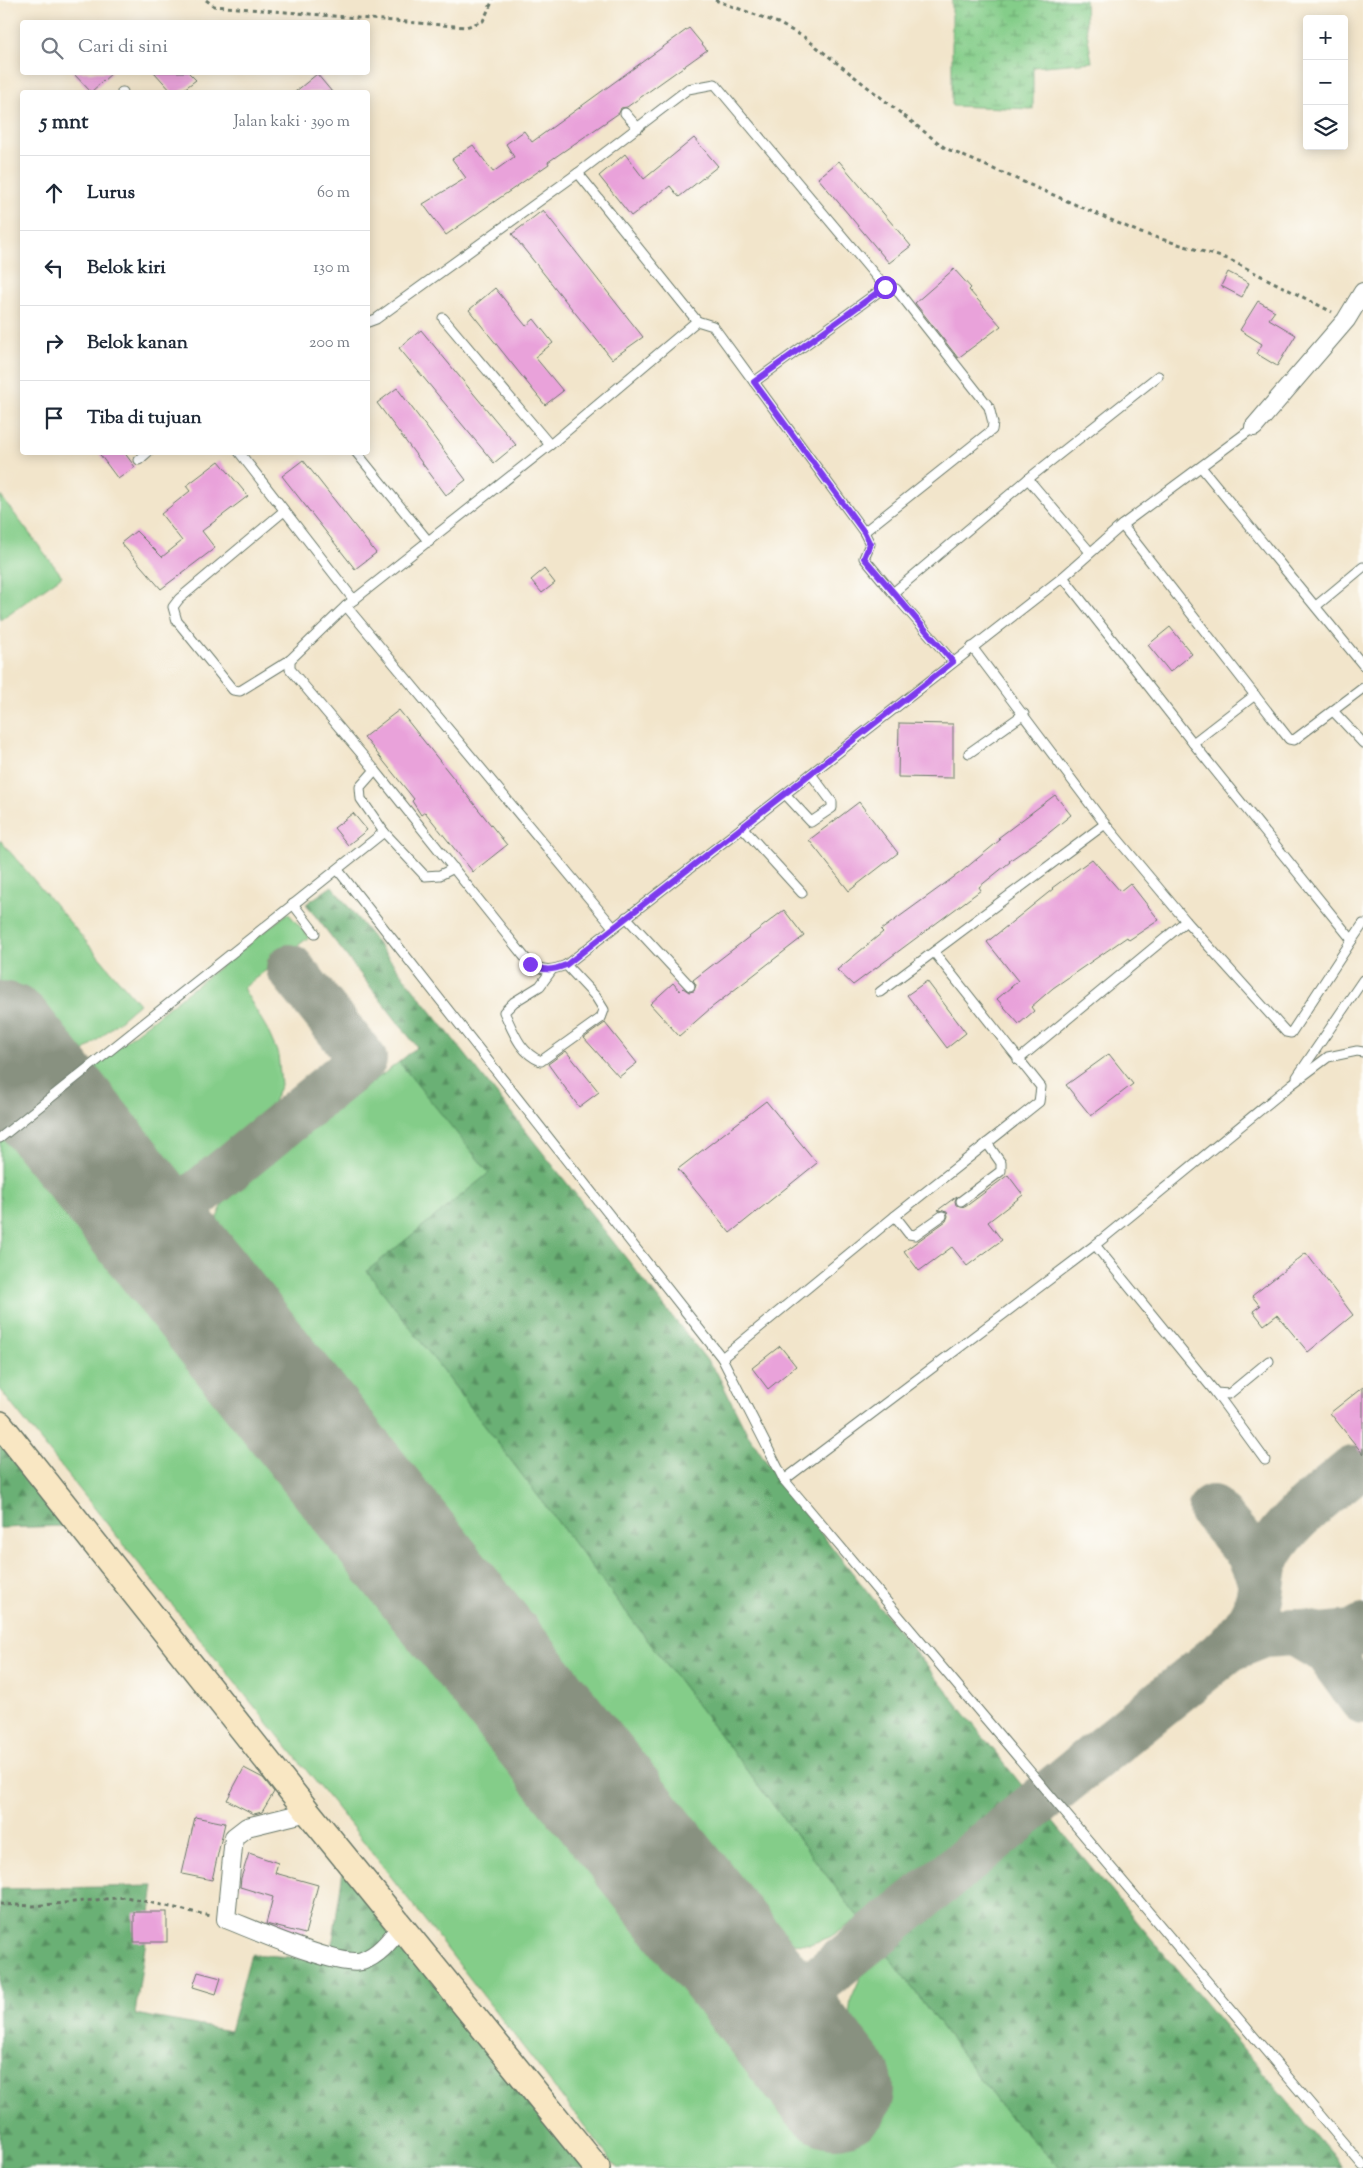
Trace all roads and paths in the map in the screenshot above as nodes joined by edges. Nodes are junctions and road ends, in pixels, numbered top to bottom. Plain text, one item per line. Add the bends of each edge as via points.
1 (206, 0) edge
2 (493, 0) edge
3 (715, 0) edge
4 (625, 113) dead end
5 (638, 128) junction
6 (578, 173) junction
7 (885, 287) junction
8 (1363, 292) edge
9 (443, 318) dead end
10 (1346, 320) junction
11 (370, 321) edge
12 (697, 321) junction
13 (1158, 376) dead end
14 (754, 382) junction
15 (1254, 428) joint
16 (550, 444) junction
17 (145, 455) edge
18 (241, 455) edge
19 (358, 455) edge
20 (139, 460) dead end
21 (1200, 467) junction
22 (1028, 479) junction
23 (284, 511) junction
24 (1122, 525) junction
25 (864, 532) junction
26 (429, 542) junction
27 (1090, 552) junction
28 (1363, 567) edge
29 (1063, 577) junction
30 (893, 592) junction
31 (354, 600) junction
32 (346, 606) junction
33 (1316, 606) junction
34 (972, 647) junction
35 (290, 660) junction
36 (953, 662) junction
37 (1363, 665) edge
38 (1363, 688) edge
39 (1255, 695) junction
40 (1334, 712) junction
41 (1024, 714) junction
42 (1193, 743) junction
43 (1363, 743) edge
44 (969, 754) dead end
45 (375, 770) junction
46 (811, 774) junction
47 (786, 794) junction
48 (1105, 824) junction
49 (742, 827) junction
50 (384, 832) junction
51 (454, 868) junction
52 (338, 870) junction
53 (802, 893) dead end
54 (293, 904) junction
55 (626, 917) junction
56 (1186, 921) junction
57 (1363, 924) edge
58 (613, 927) junction
59 (315, 933) dead end
60 (1352, 940) junction
61 (934, 952) junction
62 (566, 965) junction
63 (552, 971) junction
64 (1363, 980) edge
65 (690, 986) dead end
66 (880, 992) dead end
67 (1363, 1052) edge
68 (1018, 1060) junction
69 (1292, 1084) junction
70 (0, 1138) edge
71 (988, 1143) junction
72 (961, 1201) dead end
73 (895, 1216) junction
74 (942, 1216) dead end
75 (1095, 1245) junction
76 (722, 1358) junction
77 (1269, 1361) dead end
78 (1216, 1393) junction
79 (0, 1424) edge
80 (1265, 1460) dead end
81 (784, 1480) junction
82 (308, 1812) junction
83 (0, 1904) edge
84 (226, 1919) junction
85 (402, 1925) junction
86 (1363, 2166) edge
87 (598, 2168) edge

1 - 2 path via 214,6 466,27 483,21
3 - 10 path via 778,23 804,37 945,148 1141,233 1228,259
4 - 5 lane
5 - 6 lane
5 - 7 lane via 688,89 715,84
6 - 11 lane
6 - 12 lane
7 - 14 lane
7 - 25 lane via 896,289 989,407 993,423 992,430
8 - 10 street
9 - 16 lane
10 - 15 street
12 - 14 lane via 713,326
12 - 16 lane
13 - 22 lane
14 - 25 lane
15 - 21 lane
16 - 26 lane
17 - 20 lane
18 - 23 lane
19 - 26 lane
21 - 24 lane
21 - 33 lane
22 - 27 lane
22 - 30 lane
23 - 31 lane
23 - 35 lane via 178,599 173,607 176,621 233,690 240,691
24 - 27 lane
24 - 39 lane
25 - 30 lane via 870,544 864,558
26 - 31 lane
27 - 29 lane
28 - 33 lane
29 - 34 lane
29 - 42 lane
30 - 36 lane
31 - 32 lane
32 - 35 lane
32 - 58 lane
33 - 37 lane
34 - 36 lane
34 - 41 lane
35 - 45 lane via 290,669
36 - 46 lane
38 - 40 lane
39 - 40 lane via 1289,739 1294,740
39 - 42 lane
40 - 43 lane
41 - 44 lane
41 - 48 lane
42 - 60 lane
45 - 50 lane via 360,787 361,799
45 - 51 lane
46 - 47 lane
46 - 47 lane via 832,802 832,808 810,822
47 - 49 lane
48 - 56 lane
48 - 61 lane
49 - 53 lane
49 - 55 lane
50 - 51 lane via 425,876 440,875
50 - 52 lane
51 - 63 lane via 530,964
52 - 54 lane
52 - 76 lane
54 - 59 lane
54 - 70 lane
55 - 58 lane
55 - 65 lane
56 - 60 lane via 1286,1032 1291,1033
56 - 68 lane
57 - 60 lane
58 - 62 lane
61 - 66 lane
61 - 68 lane
62 - 63 lane
62 - 63 lane via 596,996 604,1010 601,1018 541,1061 518,1042 504,1012 540,986
64 - 69 lane
67 - 69 lane via 1328,1057
68 - 71 lane via 1041,1087 1039,1102
69 - 75 lane
71 - 72 lane via 1001,1163 1001,1171
71 - 73 lane
73 - 74 lane via 909,1234 915,1235
73 - 76 lane
75 - 78 lane
75 - 81 lane
76 - 81 lane
77 - 78 lane via 1229,1394
78 - 80 lane
79 - 82 street
81 - 86 lane
82 - 84 street via 247,1827 234,1837
82 - 85 street
83 - 84 path via 33,1906 126,1897
84 - 85 street via 336,1960 361,1961 381,1950
85 - 87 street

